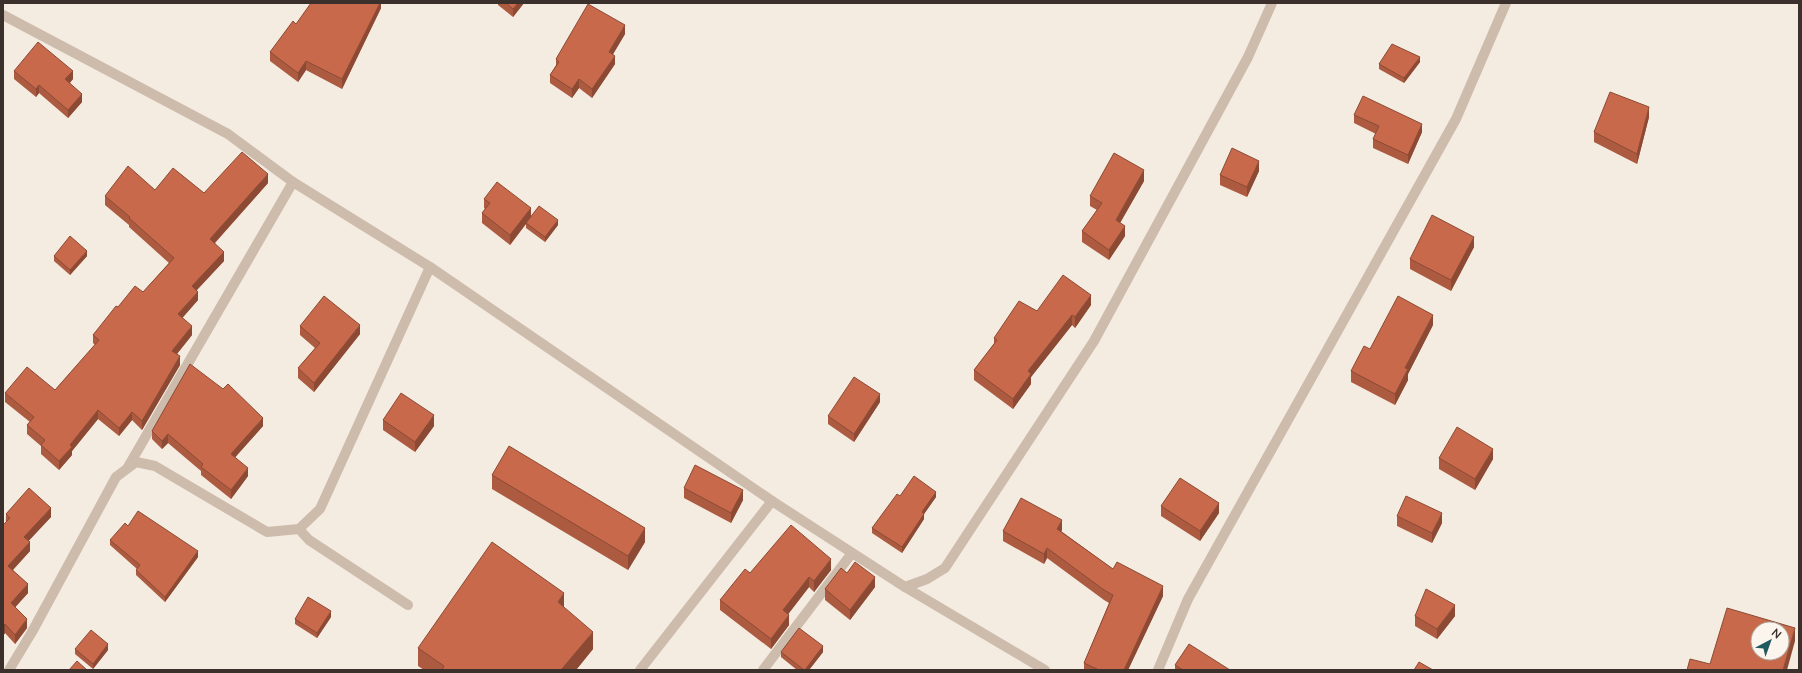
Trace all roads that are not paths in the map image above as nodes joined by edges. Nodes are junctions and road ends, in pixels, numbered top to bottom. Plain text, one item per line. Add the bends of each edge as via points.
1 (1272, 3) edge
2 (1506, 3) edge
3 (3, 15) edge
4 (293, 182) junction
5 (430, 267) junction
6 (127, 469) junction
7 (772, 501) junction
8 (299, 529) junction
9 (852, 553) junction
10 (905, 587) junction
11 (408, 605) dead end
12 (1160, 668) edge
13 (9, 670) edge
14 (640, 670) edge
15 (764, 670) edge
16 (1045, 670) edge

1 - 10 street via 1248,57 1094,341 945,568 927,579
2 - 12 street via 1456,119 1188,599
3 - 4 street via 228,134
4 - 5 street
4 - 6 street
5 - 7 street
5 - 8 street via 320,509
6 - 8 street via 136,462 155,466 267,532
6 - 13 street via 116,477
7 - 9 street
7 - 14 street
8 - 11 street via 309,540
9 - 10 street
9 - 15 street
10 - 16 street

